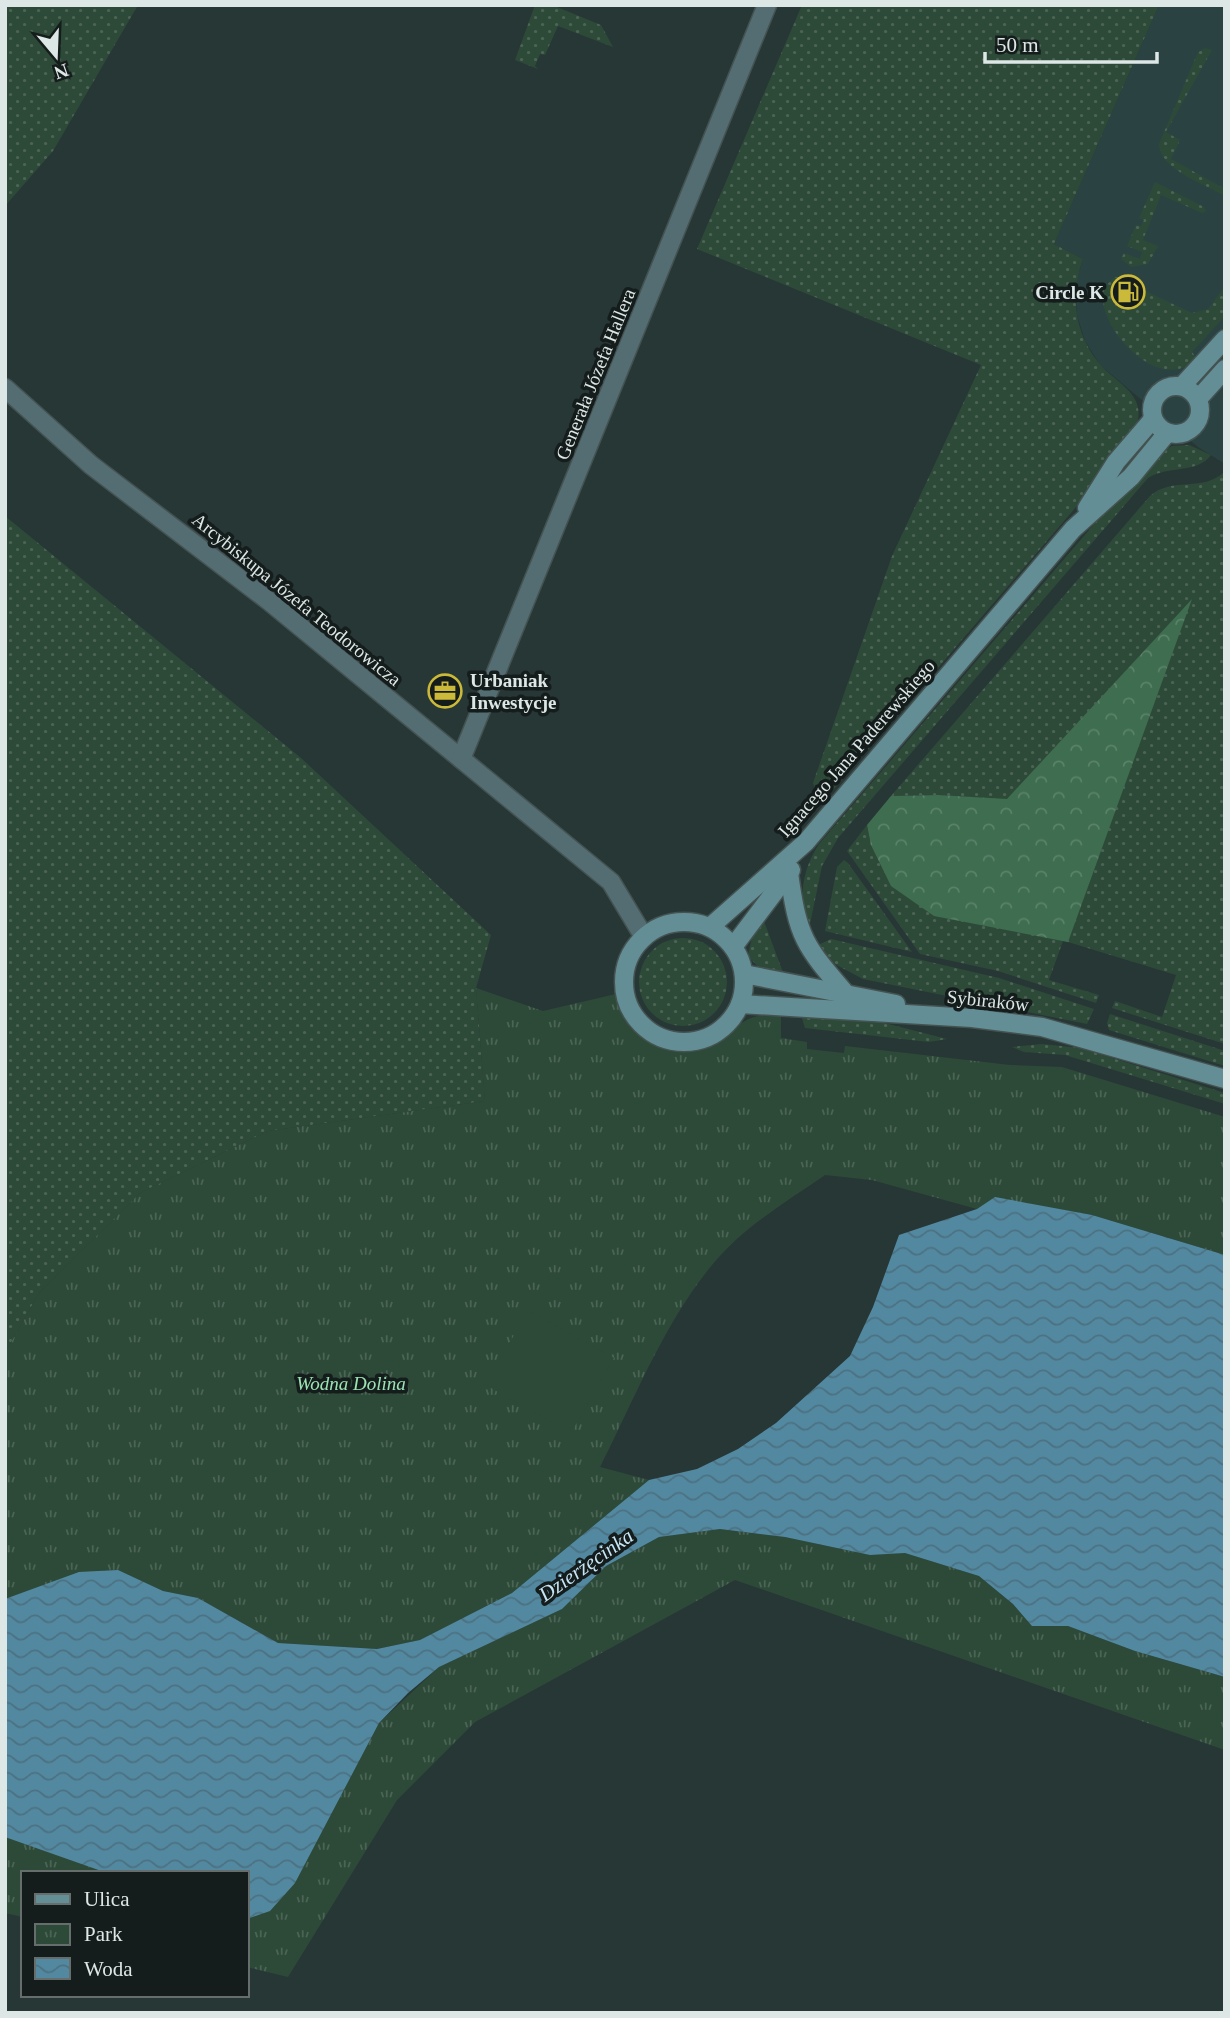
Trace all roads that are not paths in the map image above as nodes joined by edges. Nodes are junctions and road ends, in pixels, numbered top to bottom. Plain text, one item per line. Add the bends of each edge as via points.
1 (767, 5) edge
2 (1225, 339) edge
3 (1225, 369) edge
4 (1182, 386) junction
5 (5, 388) edge
6 (1198, 399) junction
7 (1153, 419) junction
8 (1167, 433) junction
9 (1073, 529) junction
10 (461, 759) junction
11 (806, 842) junction
12 (789, 873) junction
13 (710, 927) junction
14 (643, 937) junction
15 (733, 947) junction
16 (744, 974) junction
17 (847, 995) junction
18 (740, 1004) junction
19 (972, 1018) junction
20 (1225, 1079) edge

1 - 10 street, Generała Józefa Hallera
2 - 4 street, Ignacego Jana Paderewskiego
3 - 6 street
4 - 6 street
4 - 7 street, Ignacego Jana Paderewskiego via 1168,387 1157,396
5 - 10 street, Arcybiskupa Józefa Teodorowicza via 91,465 269,601
6 - 8 street via 1200,415 1194,428 1181,435
7 - 8 street
7 - 9 street, Ignacego Jana Paderewskiego via 1116,462
8 - 9 street, Ignacego Jana Paderewskiego via 1131,477
9 - 11 street, Ignacego Jana Paderewskiego
10 - 14 street, Arcybiskupa Józefa Teodorowicza via 611,882
11 - 12 street
11 - 13 street, Ignacego Jana Paderewskiego
12 - 15 street
12 - 17 street via 800,935
13 - 14 street via 668,924
13 - 15 street
14 - 18 street via 628,961 624,982 628,1004 645,1027 671,1040 699,1040 723,1027
15 - 16 street
16 - 17 street
16 - 18 street
17 - 19 street
18 - 19 street, Sybiraków
19 - 20 street, Sybiraków via 1042,1027

